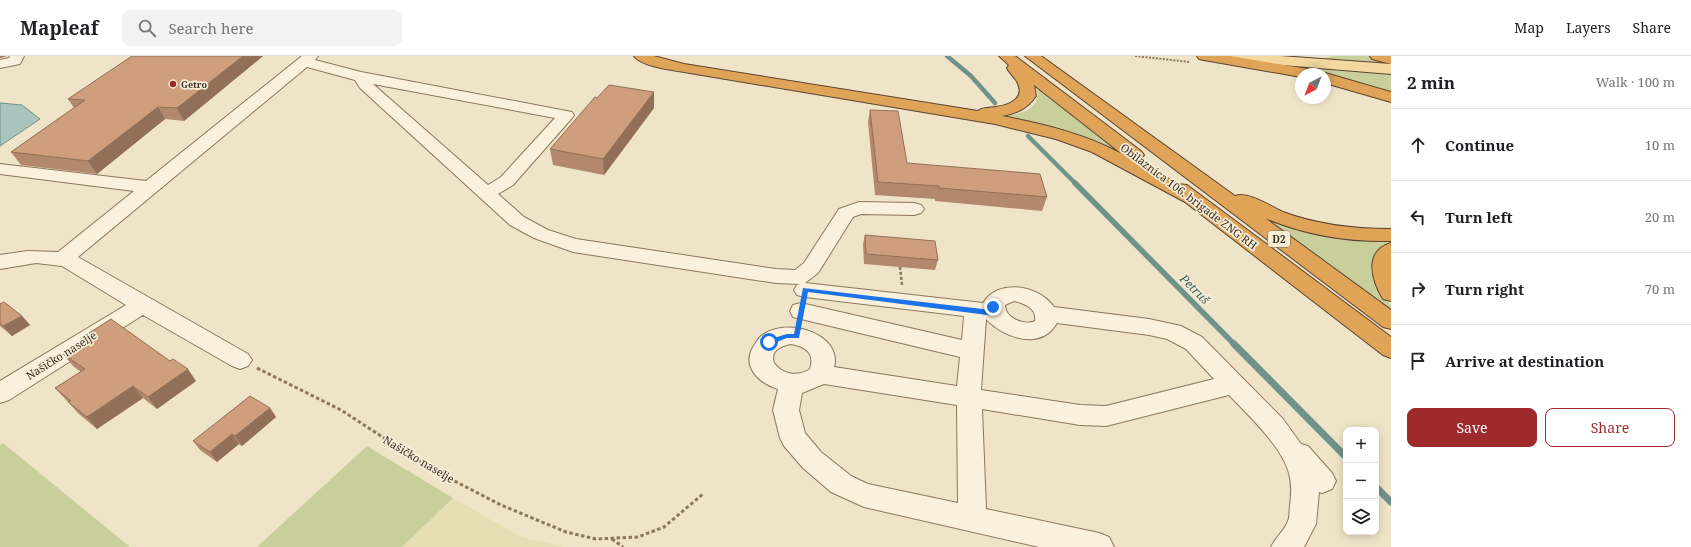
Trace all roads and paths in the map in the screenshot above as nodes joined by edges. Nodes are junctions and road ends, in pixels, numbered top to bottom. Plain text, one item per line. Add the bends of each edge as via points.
1 (17, 56) edge
2 (641, 56) edge
3 (1006, 56) edge
4 (1032, 56) edge
5 (1204, 56) edge
6 (1222, 56) edge
7 (1293, 56) edge
8 (1377, 56) edge
9 (307, 59) edge
10 (1268, 60) junction
11 (1391, 60) edge
12 (0, 64) edge
13 (1391, 69) edge
14 (1295, 72) edge
15 (360, 77) junction
16 (1331, 80) edge
17 (1391, 97) edge
18 (962, 113) junction
19 (1168, 157) junction
20 (0, 169) edge
21 (151, 187) junction
22 (486, 194) junction
23 (1191, 198) junction
24 (914, 209) dead end
25 (1391, 234) edge
26 (1391, 250) edge
27 (62, 259) junction
28 (0, 262) edge
29 (802, 293) junction
30 (1391, 294) edge
31 (143, 305) junction
32 (985, 312) junction
33 (1048, 314) junction
34 (1391, 322) edge
35 (796, 336) junction
36 (1391, 349) edge
37 (972, 351) junction
38 (240, 360) joint
39 (820, 374) junction
40 (792, 384) junction
41 (1234, 384) junction
42 (0, 393) edge
43 (970, 398) junction
44 (1274, 426) junction
45 (1322, 481) dead end
46 (703, 494) dead end
47 (972, 519) junction
48 (612, 539) junction
49 (623, 547) edge
50 (1098, 547) edge
51 (1286, 547) edge

1 - 12 street via 15,61
2 - 18 highway via 654,62 684,68
3 - 18 highway via 1027,83 1028,95 1024,102 1008,110
3 - 23 highway, Obilaznica 106. brigade ZNG RH / D2
4 - 19 highway, Obilaznica 106. brigade ZNG RH / D2
5 - 14 highway
6 - 10 main road
7 - 10 highway
8 - 11 highway
9 - 15 street via 331,70
9 - 21 street
10 - 13 main road
15 - 22 street via 365,85
15 - 22 street via 566,115 508,181
16 - 17 highway
18 - 23 highway via 1038,128 1085,143 1123,160
19 - 25 highway via 1276,216 1336,232 1363,235
19 - 34 highway, Obilaznica 106. brigade ZNG RH / D2
20 - 21 street
21 - 27 street
22 - 29 street via 517,222 573,245 776,276
23 - 36 highway, Obilaznica 106. brigade ZNG RH / D2
24 - 29 street via 859,208 846,213 811,268
26 - 30 highway via 1384,261 1382,275
27 - 28 street via 38,257
27 - 31 street via 72,262
29 - 32 street
29 - 35 street
29 - 37 street
31 - 38 street
31 - 42 street, Našičko naselje
32 - 33 street via 993,307 999,298 1014,294 1031,298
32 - 33 street via 1006,325 1023,331 1046,326
32 - 37 street
33 - 41 street via 1174,332 1194,343
35 - 39 street via 807,339 822,351 825,359
35 - 40 street via 769,342 761,355 764,367 772,377
37 - 43 street
38 - 48 path, Našičko naselje via 341,410 435,471 501,505 566,532 596,539
39 - 40 street via 813,380
39 - 43 street
40 - 47 street via 786,410 793,438 812,460 841,484 864,496
41 - 43 street via 1106,416 1080,415
41 - 44 street
43 - 47 street
44 - 45 street
44 - 51 street via 1297,459 1304,484 1302,524
46 - 48 path, Našičko naselje via 664,527 638,537
47 - 50 street
48 - 49 path

